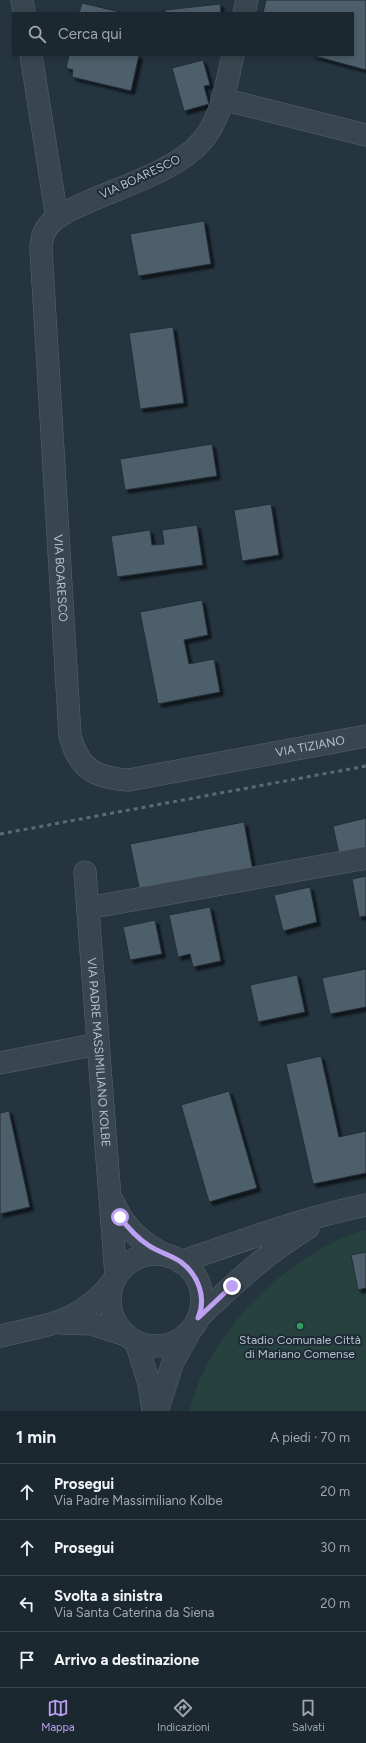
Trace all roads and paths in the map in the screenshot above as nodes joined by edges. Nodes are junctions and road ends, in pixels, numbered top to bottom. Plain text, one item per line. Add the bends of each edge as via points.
1 (22, 0) edge
2 (247, 0) edge
3 (24, 12) edge
4 (244, 12) edge
5 (31, 56) edge
6 (233, 56) edge
7 (222, 99) junction
8 (366, 135) edge
9 (57, 218) junction
10 (366, 736) edge
11 (254, 758) joint
12 (366, 858) edge
13 (85, 872) dead end
14 (88, 908) junction
15 (98, 1044) junction
16 (0, 1063) edge
17 (111, 1198) junction
18 (366, 1205) edge
19 (343, 1210) junction
20 (174, 1259) junction
21 (116, 1277) junction
22 (195, 1322) junction
23 (58, 1323) junction
24 (0, 1336) edge
25 (131, 1339) junction
26 (153, 1411) edge
27 (157, 1411) edge

1 - 3 street
2 - 4 street
5 - 9 street
6 - 7 street, VIA BOARESCO
7 - 8 street
7 - 9 street, VIA BOARESCO via 208,133 197,147 186,155 164,168
9 - 11 street, VIA BOARESCO via 45,230 41,249 69,721 74,750 80,761 93,772 110,778 129,780
10 - 11 street, VIA TIZIANO
12 - 14 street
13 - 14 street, VIA PADRE MASSIMILIANO KOLBE
14 - 15 street, VIA PADRE MASSIMILIANO KOLBE
15 - 16 street
15 - 17 street, VIA PADRE MASSIMILIANO KOLBE
17 - 20 street, VIA PADRE MASSIMILIANO KOLBE via 120,1217 132,1233 149,1246
17 - 21 street, VIA PADRE MASSIMILIANO KOLBE
18 - 19 street
19 - 20 street
19 - 22 street via 312,1225 273,1251
20 - 21 street via 158,1254 139,1257 130,1262
20 - 22 street via 191,1271 199,1283 202,1297 200,1312
21 - 23 street via 90,1306
21 - 25 street via 110,1294 110,1309 116,1323
22 - 25 street via 183,1337 169,1344 152,1346
22 - 27 street via 173,1362
23 - 24 street
23 - 25 street via 92,1324
25 - 26 street via 149,1383

